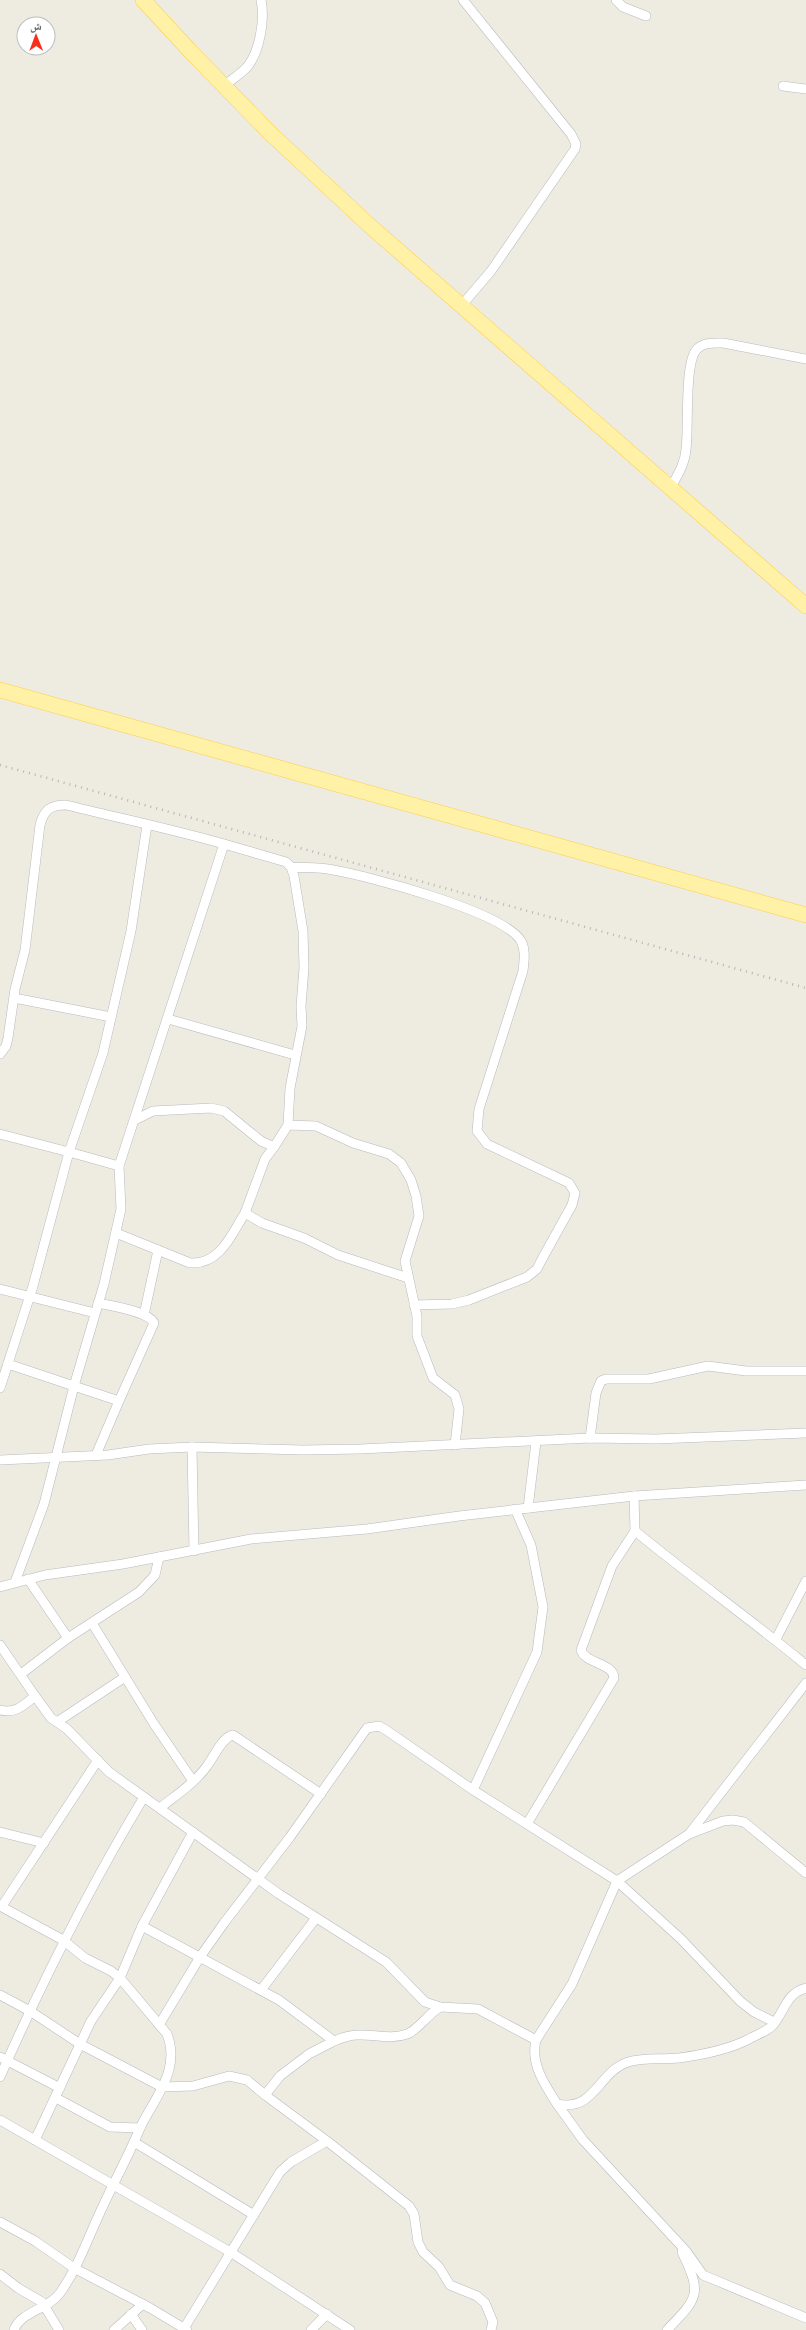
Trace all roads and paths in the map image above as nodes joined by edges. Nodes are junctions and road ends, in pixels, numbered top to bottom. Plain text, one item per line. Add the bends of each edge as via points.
1 (143, 0) edge
2 (262, 0) edge
3 (463, 0) edge
4 (616, 0) edge
5 (646, 16) dead end
6 (224, 86) junction
7 (783, 86) dead end
8 (806, 89) edge
9 (462, 305) junction
10 (806, 359) edge
11 (670, 489) junction
12 (806, 606) edge
13 (0, 690) edge
14 (147, 825) junction
15 (224, 844) junction
16 (291, 867) junction
17 (806, 915) edge
18 (14, 998) junction
19 (110, 1017) junction
20 (168, 1019) junction
21 (0, 1054) edge
22 (295, 1055) junction
23 (135, 1120) junction
24 (288, 1125) junction
25 (0, 1134) edge
26 (274, 1147) junction
27 (69, 1152) junction
28 (119, 1166) junction
29 (245, 1213) junction
30 (116, 1233) junction
31 (158, 1250) junction
32 (408, 1278) junction
33 (0, 1288) edge
34 (30, 1296) junction
35 (98, 1303) junction
36 (414, 1305) junction
37 (96, 1313) junction
38 (144, 1314) junction
39 (8, 1364) junction
40 (806, 1371) edge
41 (74, 1386) junction
42 (0, 1388) edge
43 (119, 1401) junction
44 (806, 1433) edge
45 (590, 1438) junction
46 (536, 1442) junction
47 (455, 1445) junction
48 (192, 1447) junction
49 (96, 1455) junction
50 (56, 1458) junction
51 (0, 1460) edge
52 (806, 1485) edge
53 (634, 1496) junction
54 (528, 1508) junction
55 (515, 1509) junction
56 (635, 1531) junction
57 (194, 1550) junction
58 (159, 1557) junction
59 (28, 1579) junction
60 (806, 1581) edge
61 (15, 1582) junction
62 (0, 1587) edge
63 (92, 1623) junction
64 (68, 1638) junction
65 (776, 1639) junction
66 (0, 1645) edge
67 (806, 1665) edge
68 (21, 1674) junction
69 (125, 1677) junction
70 (806, 1683) edge
71 (35, 1696) junction
72 (0, 1710) edge
73 (57, 1722) junction
74 (98, 1760) junction
75 (193, 1781) junction
76 (473, 1790) junction
77 (321, 1794) junction
78 (144, 1797) junction
79 (160, 1808) junction
80 (527, 1824) junction
81 (0, 1832) edge
82 (193, 1832) junction
83 (689, 1834) junction
84 (44, 1843) junction
85 (806, 1873) edge
86 (258, 1879) junction
87 (617, 1881) junction
88 (1, 1906) edge
89 (316, 1918) junction
90 (142, 1926) junction
91 (63, 1940) junction
92 (200, 1957) junction
93 (120, 1978) junction
94 (806, 1988) edge
95 (261, 1990) junction
96 (0, 1995) edge
97 (440, 2007) junction
98 (30, 2011) junction
99 (774, 2022) junction
100 (159, 2025) junction
101 (536, 2040) junction
102 (334, 2041) junction
103 (80, 2044) junction
104 (4, 2058) edge
105 (0, 2077) edge
106 (162, 2087) junction
107 (60, 2088) junction
108 (265, 2095) junction
109 (56, 2098) junction
110 (557, 2104) junction
111 (0, 2120) edge
112 (140, 2128) junction
113 (36, 2140) junction
114 (327, 2140) junction
115 (134, 2142) junction
116 (113, 2186) junction
117 (254, 2215) junction
118 (0, 2222) edge
119 (678, 2245) junction
120 (232, 2253) junction
121 (74, 2268) junction
122 (0, 2274) edge
123 (143, 2304) junction
124 (45, 2307) junction
125 (131, 2314) junction
126 (327, 2314) junction
127 (806, 2318) edge
128 (185, 2329) edge
129 (14, 2330) edge
130 (59, 2330) edge
131 (114, 2330) edge
132 (142, 2330) edge
133 (311, 2330) edge
134 (350, 2330) edge
135 (491, 2330) edge
136 (667, 2330) edge

1 - 6 main road
2 - 6 street via 261,23 253,57 243,71
3 - 9 street via 571,134 576,144 491,271
4 - 5 street via 623,7
6 - 9 main road via 270,133 370,226
7 - 8 street
9 - 11 main road
10 - 11 street via 723,343 710,342 697,349 690,370 686,449 683,464
11 - 12 main road
13 - 17 main road
14 - 15 street via 160,826
14 - 18 street via 66,805 52,807 43,814 25,950
14 - 19 street via 131,931
15 - 16 street via 286,862
15 - 20 street
16 - 22 street via 303,938 302,1026
16 - 36 street via 331,869 366,876 458,905 514,932 522,942 525,953 523,971 479,1109 477,1131 487,1144 569,1183 575,1193 572,1205 537,1269 527,1277 469,1300 452,1304
18 - 19 street
18 - 21 street via 8,1038
19 - 27 street via 103,1053
20 - 22 street
20 - 23 street
22 - 24 street
23 - 26 street via 153,1111 211,1108 224,1111 261,1141
23 - 28 street
24 - 26 street
24 - 32 street via 316,1126 353,1143 389,1154 401,1163 412,1180 419,1216 406,1261
25 - 27 street
26 - 29 street via 265,1159
27 - 28 street
27 - 34 street
28 - 30 street via 121,1209
29 - 31 street via 227,1241 210,1260 190,1263
29 - 32 street via 262,1223 304,1238 338,1255
30 - 31 street
30 - 35 street
31 - 38 street
32 - 36 street
33 - 34 street
34 - 37 street
34 - 39 street
35 - 37 street
35 - 38 street
36 - 47 street via 417,1336 430,1372 436,1382 455,1395 459,1409
37 - 41 street
38 - 43 street via 154,1323 152,1330
39 - 41 street
39 - 42 street
40 - 45 street via 746,1371 708,1366 649,1379 606,1379 600,1381 596,1393
41 - 43 street
41 - 50 street
43 - 49 street
44 - 45 street via 656,1439
45 - 46 street
46 - 47 street
46 - 54 street
47 - 48 street via 303,1450
48 - 49 street
48 - 57 street
49 - 50 street
50 - 51 street
50 - 61 street via 44,1504
52 - 53 street
53 - 54 street
53 - 56 street
54 - 55 street
55 - 57 street via 367,1529 251,1539
55 - 76 street via 531,1545 544,1607 541,1632 537,1652
56 - 65 street via 694,1579
56 - 80 street via 612,1566 581,1650 585,1657 611,1671 614,1678
57 - 58 street
58 - 59 street
58 - 63 street via 155,1575 150,1582
59 - 61 street
59 - 64 street
60 - 65 street
61 - 62 street
63 - 64 street
63 - 69 street
64 - 68 street
65 - 67 street
66 - 68 street
68 - 71 street
69 - 73 street
69 - 75 street
70 - 83 street
71 - 72 street via 14,1711
71 - 73 street
73 - 74 street
74 - 78 street via 109,1772
74 - 84 street
75 - 77 street via 227,1737 233,1735
75 - 79 street
76 - 77 street via 379,1726 367,1728 362,1732 349,1756
76 - 80 street
77 - 86 street
78 - 79 street
78 - 91 street
79 - 82 street
80 - 87 street
81 - 84 street
82 - 86 street
82 - 90 street
83 - 85 street via 723,1821 744,1822
83 - 87 street
84 - 88 street
86 - 89 street
86 - 92 street
87 - 99 street via 681,1939 740,2001 754,2012
87 - 101 street via 572,1984
88 - 91 street
89 - 95 street
89 - 97 street via 386,1962 425,2002
90 - 92 street
90 - 93 street
91 - 93 street via 85,1958
91 - 98 street
92 - 95 street
92 - 100 street
93 - 100 street
93 - 103 street
94 - 99 street via 796,1992 788,2000
95 - 102 street via 279,2000
96 - 98 street
97 - 101 street via 478,2009
97 - 102 street via 408,2034 384,2037 358,2034
98 - 103 street
98 - 104 street
99 - 110 street via 772,2026 747,2040 719,2049 679,2058 649,2058 628,2062 616,2069 577,2106
100 - 106 street via 171,2044 170,2073
101 - 110 street via 534,2059 544,2083
102 - 108 street via 284,2073
103 - 106 street
103 - 107 street
104 - 105 street
104 - 107 street
106 - 108 street via 193,2086 229,2076 247,2080
106 - 112 street
107 - 109 street
108 - 114 street
109 - 112 street via 110,2127
109 - 113 street
110 - 119 street via 583,2140
111 - 113 street
112 - 115 street
113 - 116 street
114 - 117 street via 284,2167
114 - 135 street via 409,2206 414,2214 418,2242 423,2252 439,2267 450,2285 477,2296 485,2303 492,2322
115 - 116 street
115 - 117 street
116 - 120 street
116 - 121 street
117 - 120 street
118 - 121 street via 35,2241
119 - 127 street via 703,2275
119 - 136 street via 696,2286 694,2299
120 - 126 street
120 - 128 street
121 - 123 street
121 - 124 street via 59,2294
122 - 124 street via 42,2302
123 - 125 street
123 - 128 street
124 - 129 street via 37,2308 18,2323
124 - 130 street
125 - 131 street
125 - 132 street
126 - 133 street
126 - 134 street

